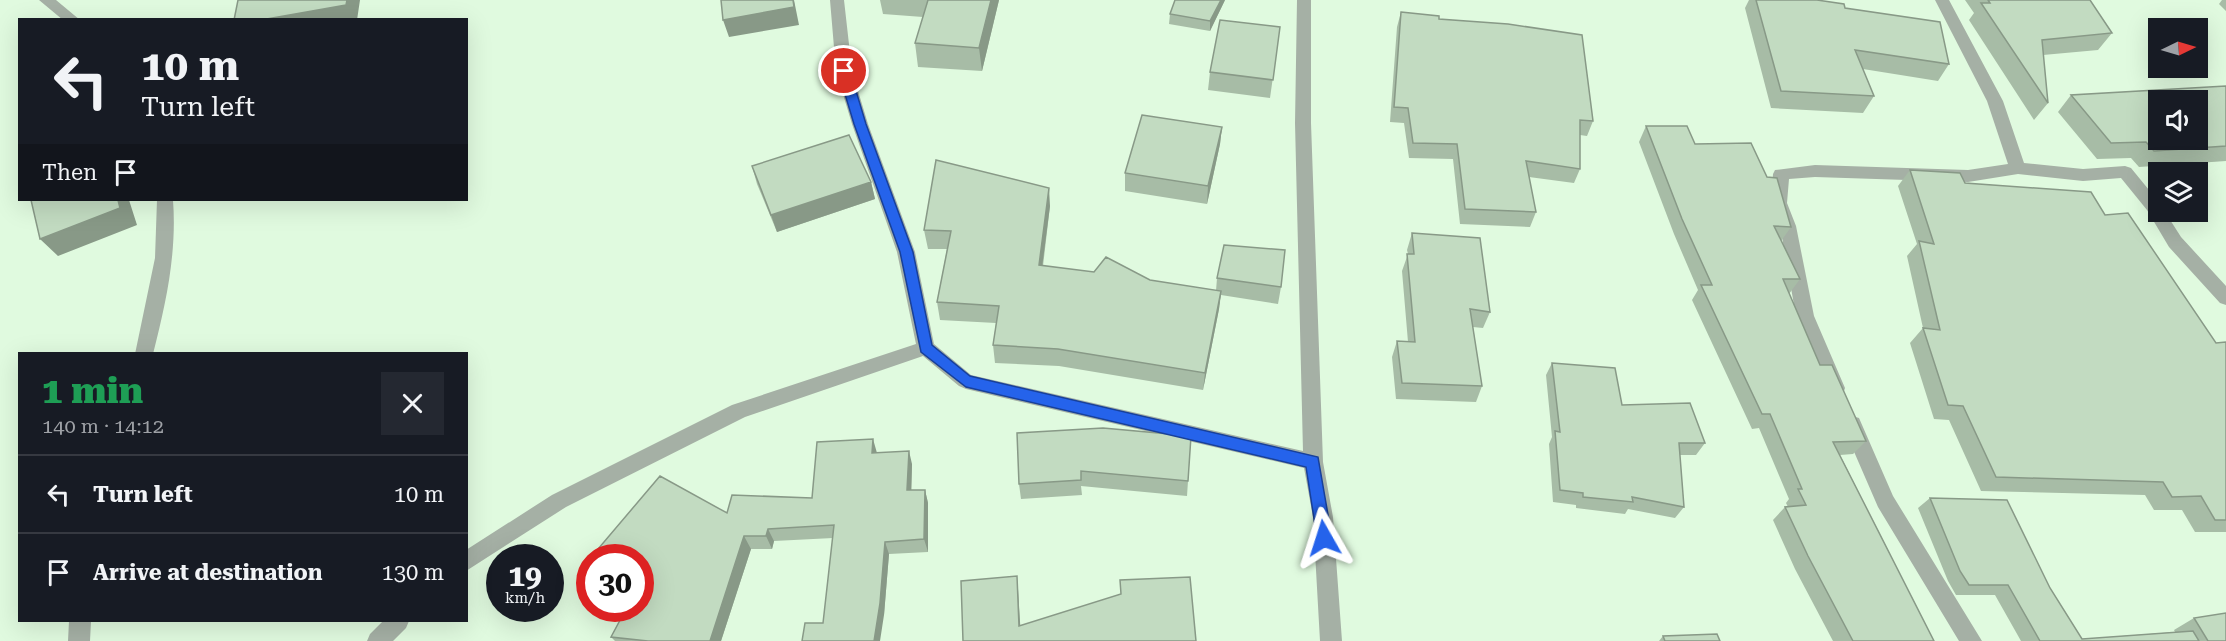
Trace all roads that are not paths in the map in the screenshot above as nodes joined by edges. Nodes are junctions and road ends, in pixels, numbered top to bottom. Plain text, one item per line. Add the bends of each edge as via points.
1 (46, 0) edge
2 (837, 0) edge
3 (1304, 0) edge
4 (1942, 0) edge
5 (70, 18) edge
6 (2018, 168) junction
7 (165, 201) edge
8 (2226, 298) edge
9 (926, 348) junction
10 (145, 352) edge
11 (1313, 462) junction
12 (468, 561) edge
13 (80, 622) edge
14 (397, 622) edge
15 (79, 641) edge
16 (378, 641) edge
17 (1331, 641) edge
18 (1971, 641) edge

1 - 5 street
2 - 9 street via 844,71 906,252
3 - 11 street via 1303,123
4 - 6 street via 1995,102
6 - 8 street via 2084,175 2125,172 2153,206 2175,242
6 - 18 street via 1968,176 1815,171 1781,174 1779,203 1788,226 1805,316 1885,501
7 - 10 street via 167,223 157,303
9 - 11 street via 966,381
9 - 12 street via 739,411 559,501
11 - 17 street via 1323,518
13 - 15 street
14 - 16 street

